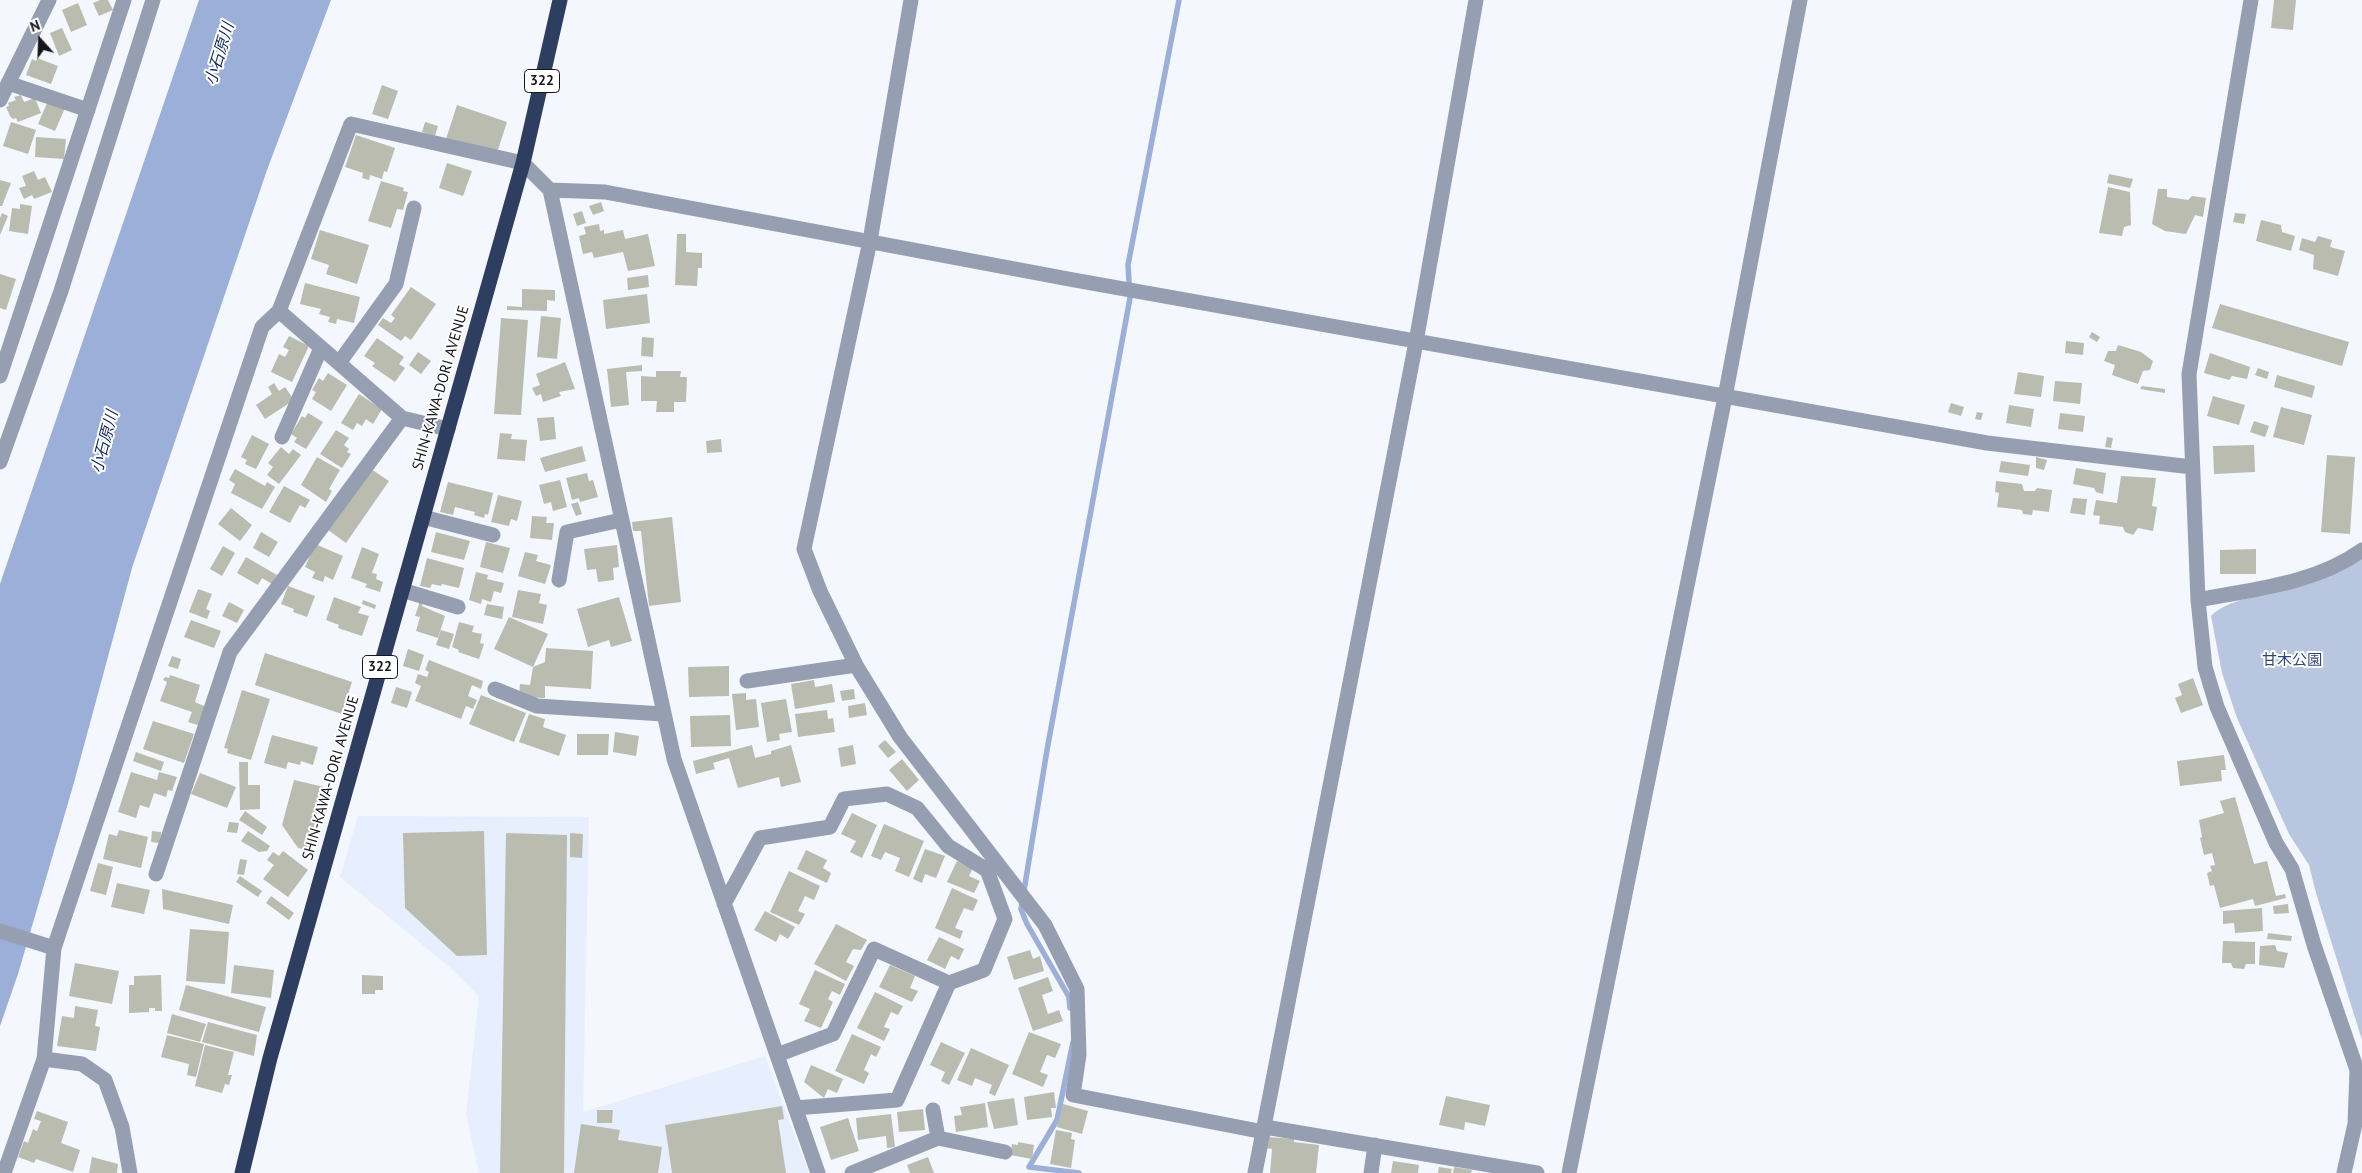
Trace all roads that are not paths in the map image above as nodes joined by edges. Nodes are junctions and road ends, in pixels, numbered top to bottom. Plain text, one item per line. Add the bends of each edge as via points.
1 (49, 0) edge
2 (124, 0) edge
3 (153, 0) edge
4 (560, 0) edge
5 (911, 0) edge
6 (1476, 0) edge
7 (1800, 0) edge
8 (2251, 0) edge
9 (8, 83) junction
10 (0, 100) edge
11 (88, 110) junction
12 (523, 163) junction
13 (550, 190) junction
14 (414, 208) dead end
15 (870, 241) junction
16 (279, 311) junction
17 (1416, 342) junction
18 (321, 348) junction
19 (339, 363) junction
20 (0, 376) edge
21 (1725, 397) junction
22 (402, 418) junction
23 (448, 430) junction
24 (282, 437) dead end
25 (0, 462) edge
26 (2192, 467) junction
27 (423, 517) junction
28 (621, 520) junction
29 (493, 535) dead end
30 (2362, 550) edge
31 (559, 580) dead end
32 (402, 590) junction
33 (2198, 600) junction
34 (458, 607) dead end
35 (856, 665) junction
36 (747, 681) dead end
37 (494, 689) dead end
38 (663, 714) junction
39 (156, 874) dead end
40 (724, 904) junction
41 (0, 931) edge
42 (54, 948) junction
43 (949, 983) junction
44 (777, 1055) junction
45 (44, 1059) junction
46 (795, 1108) junction
47 (933, 1110) dead end
48 (1265, 1129) junction
49 (938, 1138) junction
50 (1375, 1145) junction
51 (1004, 1152) dead end
52 (1520, 1171) edge
53 (4, 1173) edge
54 (130, 1173) edge
55 (242, 1173) edge
56 (818, 1173) edge
57 (852, 1173) edge
58 (1255, 1173) edge
59 (1371, 1173) edge
60 (1537, 1173) edge
61 (1569, 1173) edge
62 (2344, 1173) edge

1 - 9 street
2 - 11 street
3 - 25 street via 62,291
4 - 12 highway, 322
5 - 15 street
6 - 17 street
7 - 21 street
8 - 26 street via 2189,374
9 - 10 street
9 - 11 street
11 - 20 street
12 - 13 street
12 - 16 street via 351,124
12 - 23 highway, SHIN-KAWA-DORI AVENUE / 322
13 - 15 street via 605,192
13 - 28 street
14 - 19 street via 396,284
15 - 17 street
15 - 35 street via 804,549 820,591
16 - 18 street
16 - 42 street via 262,327
17 - 21 street
17 - 48 street
18 - 19 street
18 - 24 street
19 - 22 street
21 - 26 street via 1987,443
21 - 61 street
22 - 23 street
22 - 39 street via 230,652
23 - 27 highway, SHIN-KAWA-DORI AVENUE / 322
26 - 33 street
27 - 29 street
27 - 32 highway, SHIN-KAWA-DORI AVENUE / 322
28 - 31 street via 567,532
28 - 38 street
30 - 33 street via 2348,560 2298,580
32 - 34 street
32 - 55 highway, SHIN-KAWA-DORI AVENUE / 322 via 273,1049
33 - 62 street via 2205,666 2217,708 2276,843 2292,869 2357,1070 2355,1124
35 - 36 street
35 - 48 street via 900,737 1045,925 1078,989 1079,1055 1073,1095
37 - 38 street via 537,706
38 - 40 street via 674,759
40 - 43 street via 760,838 830,827 844,799 887,794 917,808 948,846 987,870 1005,919 984,970
40 - 44 street
41 - 42 street
42 - 45 street
43 - 44 street via 874,949 833,1034
43 - 46 street via 897,1100
44 - 46 street
45 - 53 street
45 - 54 street via 82,1064 105,1080 122,1127
46 - 56 street
47 - 49 street
48 - 50 street
48 - 58 street
49 - 51 street
49 - 57 street
50 - 52 street
50 - 59 street
52 - 60 street

